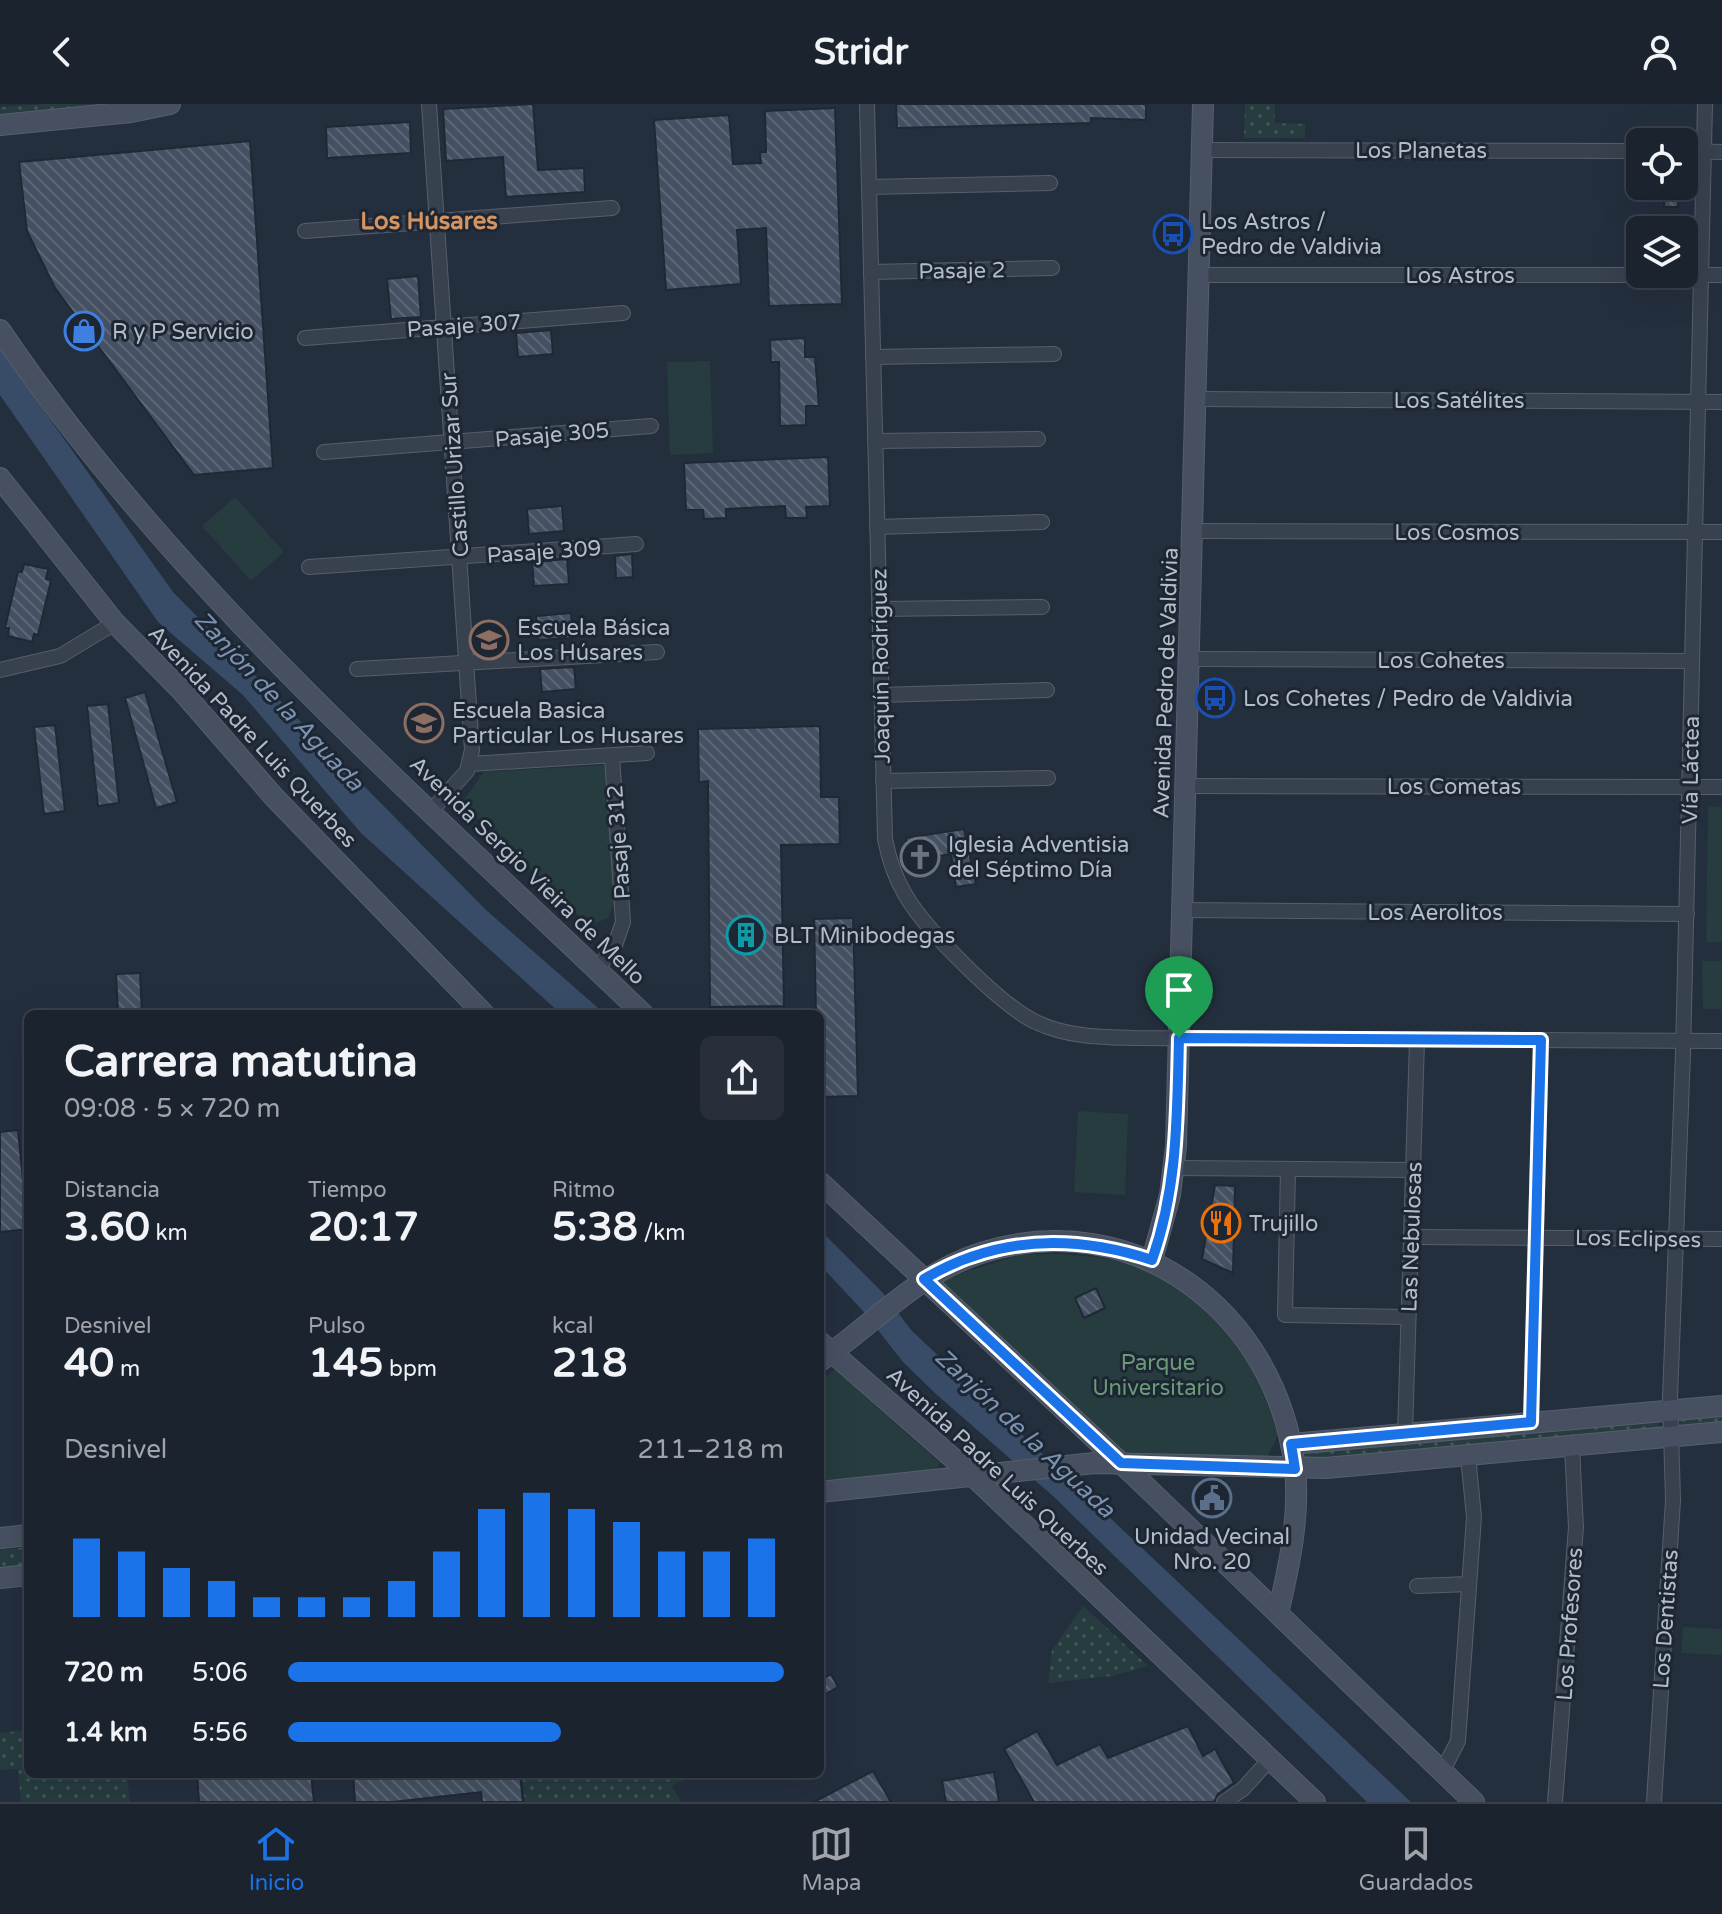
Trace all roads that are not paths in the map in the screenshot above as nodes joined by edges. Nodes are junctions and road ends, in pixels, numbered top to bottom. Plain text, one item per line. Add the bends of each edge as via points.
1 (170, 104) edge
2 (429, 104) edge
3 (867, 104) edge
4 (1203, 104) edge
5 (1705, 104) edge
6 (0, 125) edge
7 (1202, 150) junction
8 (1626, 151) edge
9 (1698, 151) edge
10 (1704, 151) junction
11 (1722, 152) edge
12 (1050, 183) dead end
13 (869, 187) junction
14 (612, 208) dead end
15 (437, 221) junction
16 (305, 231) dead end
17 (1052, 268) dead end
18 (871, 272) junction
19 (1199, 275) junction
20 (1701, 275) junction
21 (1722, 275) edge
22 (623, 313) dead end
23 (445, 327) junction
24 (0, 330) edge
25 (305, 338) dead end
26 (1054, 354) dead end
27 (873, 357) junction
28 (1196, 399) junction
29 (1698, 402) junction
30 (1722, 402) edge
31 (651, 426) dead end
32 (1038, 439) dead end
33 (875, 441) junction
34 (453, 442) junction
35 (324, 452) dead end
36 (0, 478) edge
37 (1042, 522) dead end
38 (877, 527) junction
39 (1193, 531) junction
40 (1695, 532) junction
41 (1722, 532) edge
42 (636, 544) dead end
43 (461, 557) junction
44 (309, 567) dead end
45 (1042, 607) dead end
46 (879, 609) junction
47 (115, 623) junction
48 (657, 652) dead end
49 (1189, 659) junction
50 (1692, 661) junction
51 (468, 662) junction
52 (357, 669) dead end
53 (0, 670) edge
54 (1047, 690) dead end
55 (881, 695) junction
56 (647, 753) dead end
57 (612, 756) junction
58 (470, 764) junction
59 (1048, 778) dead end
60 (883, 781) junction
61 (1186, 786) junction
62 (1689, 787) junction
63 (1722, 787) edge
64 (431, 811) junction
65 (1182, 910) junction
66 (1687, 914) junction
67 (597, 969) junction
68 (480, 1010) edge
69 (639, 1010) edge
70 (1179, 1038) junction
71 (1417, 1040) junction
72 (1541, 1040) junction
73 (1684, 1041) junction
74 (1722, 1041) edge
75 (1174, 1168) junction
76 (1288, 1169) junction
77 (1413, 1170) junction
78 (824, 1186) edge
79 (1411, 1237) junction
80 (1536, 1237) junction
81 (1677, 1239) junction
82 (1722, 1239) edge
83 (1152, 1260) junction
84 (924, 1279) junction
85 (1408, 1317) junction
86 (824, 1352) edge
87 (1722, 1406) edge
88 (1670, 1411) junction
89 (1531, 1422) junction
90 (1722, 1432) edge
91 (1405, 1434) junction
92 (1671, 1436) junction
93 (1291, 1444) junction
94 (1572, 1446) junction
95 (1468, 1456) junction
96 (1121, 1463) junction
97 (1295, 1469) junction
98 (981, 1473) junction
99 (824, 1492) edge
100 (24, 1535) edge
101 (0, 1538) edge
102 (24, 1575) edge
103 (0, 1578) edge
104 (1469, 1584) junction
105 (1417, 1586) dead end
106 (1278, 1613) junction
107 (1271, 1758) junction
108 (1443, 1770) junction
109 (1224, 1802) edge
110 (1315, 1802) edge
111 (1474, 1802) edge
112 (1555, 1802) edge
113 (1654, 1802) edge

1 - 6 main road
2 - 15 street, Castillo Urizar Sur
3 - 13 street, Joaquín Rodríguez
4 - 7 main road, Avenida Pedro de Valdivia
5 - 10 street, Vía Láctea
7 - 8 street, Los Planetas
7 - 19 main road, Avenida Pedro de Valdivia
9 - 10 street
10 - 11 street
10 - 20 street, Vía Láctea
12 - 13 street
13 - 18 street, Joaquín Rodríguez
14 - 15 street
15 - 16 street
15 - 23 street, Castillo Urizar Sur
17 - 18 street, Pasaje 2
18 - 27 street, Joaquín Rodríguez
19 - 20 street, Los Astros
19 - 28 main road, Avenida Pedro de Valdivia
20 - 21 street, Los Astros
20 - 29 street, Vía Láctea
22 - 23 street, Pasaje 307
23 - 25 street, Pasaje 307
23 - 34 street, Castillo Urizar Sur
24 - 64 main road, Avenida Sergio Vieira de Mello via 48,398 200,583
26 - 27 street
27 - 33 street, Joaquín Rodríguez
28 - 29 street, Los Satélites
28 - 39 main road, Avenida Pedro de Valdivia
29 - 30 street, Los Satélites
29 - 40 street, Vía Láctea
31 - 34 street, Pasaje 305
32 - 33 street
33 - 38 street, Joaquín Rodríguez
34 - 35 street, Pasaje 305
34 - 43 street, Castillo Urizar Sur
36 - 47 main road, Avenida Padre Luis Querbes
37 - 38 street
38 - 46 street, Joaquín Rodríguez
39 - 40 street, Los Cosmos
39 - 49 main road, Avenida Pedro de Valdivia
40 - 41 street, Los Cosmos
40 - 50 street, Vía Láctea
42 - 43 street, Pasaje 309
43 - 44 street, Pasaje 309
43 - 51 street, Castillo Urizar Sur
45 - 46 street
46 - 55 street, Joaquín Rodríguez
47 - 53 street via 60,656
47 - 68 main road, Avenida Padre Luis Querbes via 304,830
48 - 51 street
49 - 50 street, Los Cohetes
49 - 61 main road, Avenida Pedro de Valdivia
50 - 62 street, Vía Láctea
51 - 52 street
51 - 58 street, Castillo Urizar Sur
54 - 55 street
55 - 60 street, Joaquín Rodríguez
56 - 57 street
57 - 58 street
57 - 67 street, Pasaje 312 via 623,922 615,945
58 - 64 street
59 - 60 street
60 - 70 street, Joaquín Rodríguez via 889,856 907,898 1005,1001 1027,1018 1063,1032
61 - 62 street, Los Cometas
61 - 65 main road, Avenida Pedro de Valdivia
62 - 63 street, Los Cometas
62 - 66 street, Vía Láctea
64 - 67 main road, Avenida Sergio Vieira de Mello
65 - 66 street, Los Aerolitos
65 - 70 main road, Avenida Pedro de Valdivia
66 - 73 street, Vía Láctea
67 - 69 main road, Avenida Sergio Vieira de Mello
70 - 71 street, Joaquín Rodríguez
70 - 75 main road, Avenida Pedro de Valdivia
71 - 72 street, Joaquín Rodríguez
71 - 77 street, Las Nebulosas
72 - 73 street, Joaquín Rodríguez
72 - 80 street
73 - 74 street, Joaquín Rodríguez
73 - 81 street, Vía Láctea
75 - 76 street
75 - 83 main road, Avenida Pedro de Valdivia
76 - 77 street
76 - 85 street via 1285,1315
77 - 79 street, Las Nebulosas
78 - 84 main road
79 - 80 street, Los Eclipses
79 - 85 street, Las Nebulosas
80 - 81 street, Los Eclipses
80 - 89 street
81 - 82 street, Los Eclipses
81 - 88 street, Vía Láctea
83 - 84 main road via 1086,1243 1020,1244 970,1257
83 - 93 main road via 1198,1289 1237,1327 1275,1393
84 - 86 main road via 854,1336
84 - 96 main road
85 - 91 street, Las Nebulosas
86 - 98 main road, Avenida Padre Luis Querbes
87 - 88 main road
88 - 89 main road
88 - 92 street, Vía Láctea
89 - 91 main road
90 - 92 main road
91 - 93 main road
92 - 94 main road
92 - 113 street, Los Dentistas via 1673,1500
93 - 97 main road
94 - 95 main road
94 - 112 street, Los Profesores via 1576,1527
95 - 97 main road
95 - 104 street via 1474,1517
96 - 97 main road
96 - 98 main road
96 - 106 main road
97 - 106 main road via 1292,1541
98 - 99 main road
98 - 107 main road, Avenida Padre Luis Querbes
100 - 101 main road
102 - 103 main road
104 - 105 street
104 - 108 street via 1458,1741
106 - 108 main road
107 - 109 street
107 - 110 main road, Avenida Padre Luis Querbes
108 - 111 main road

